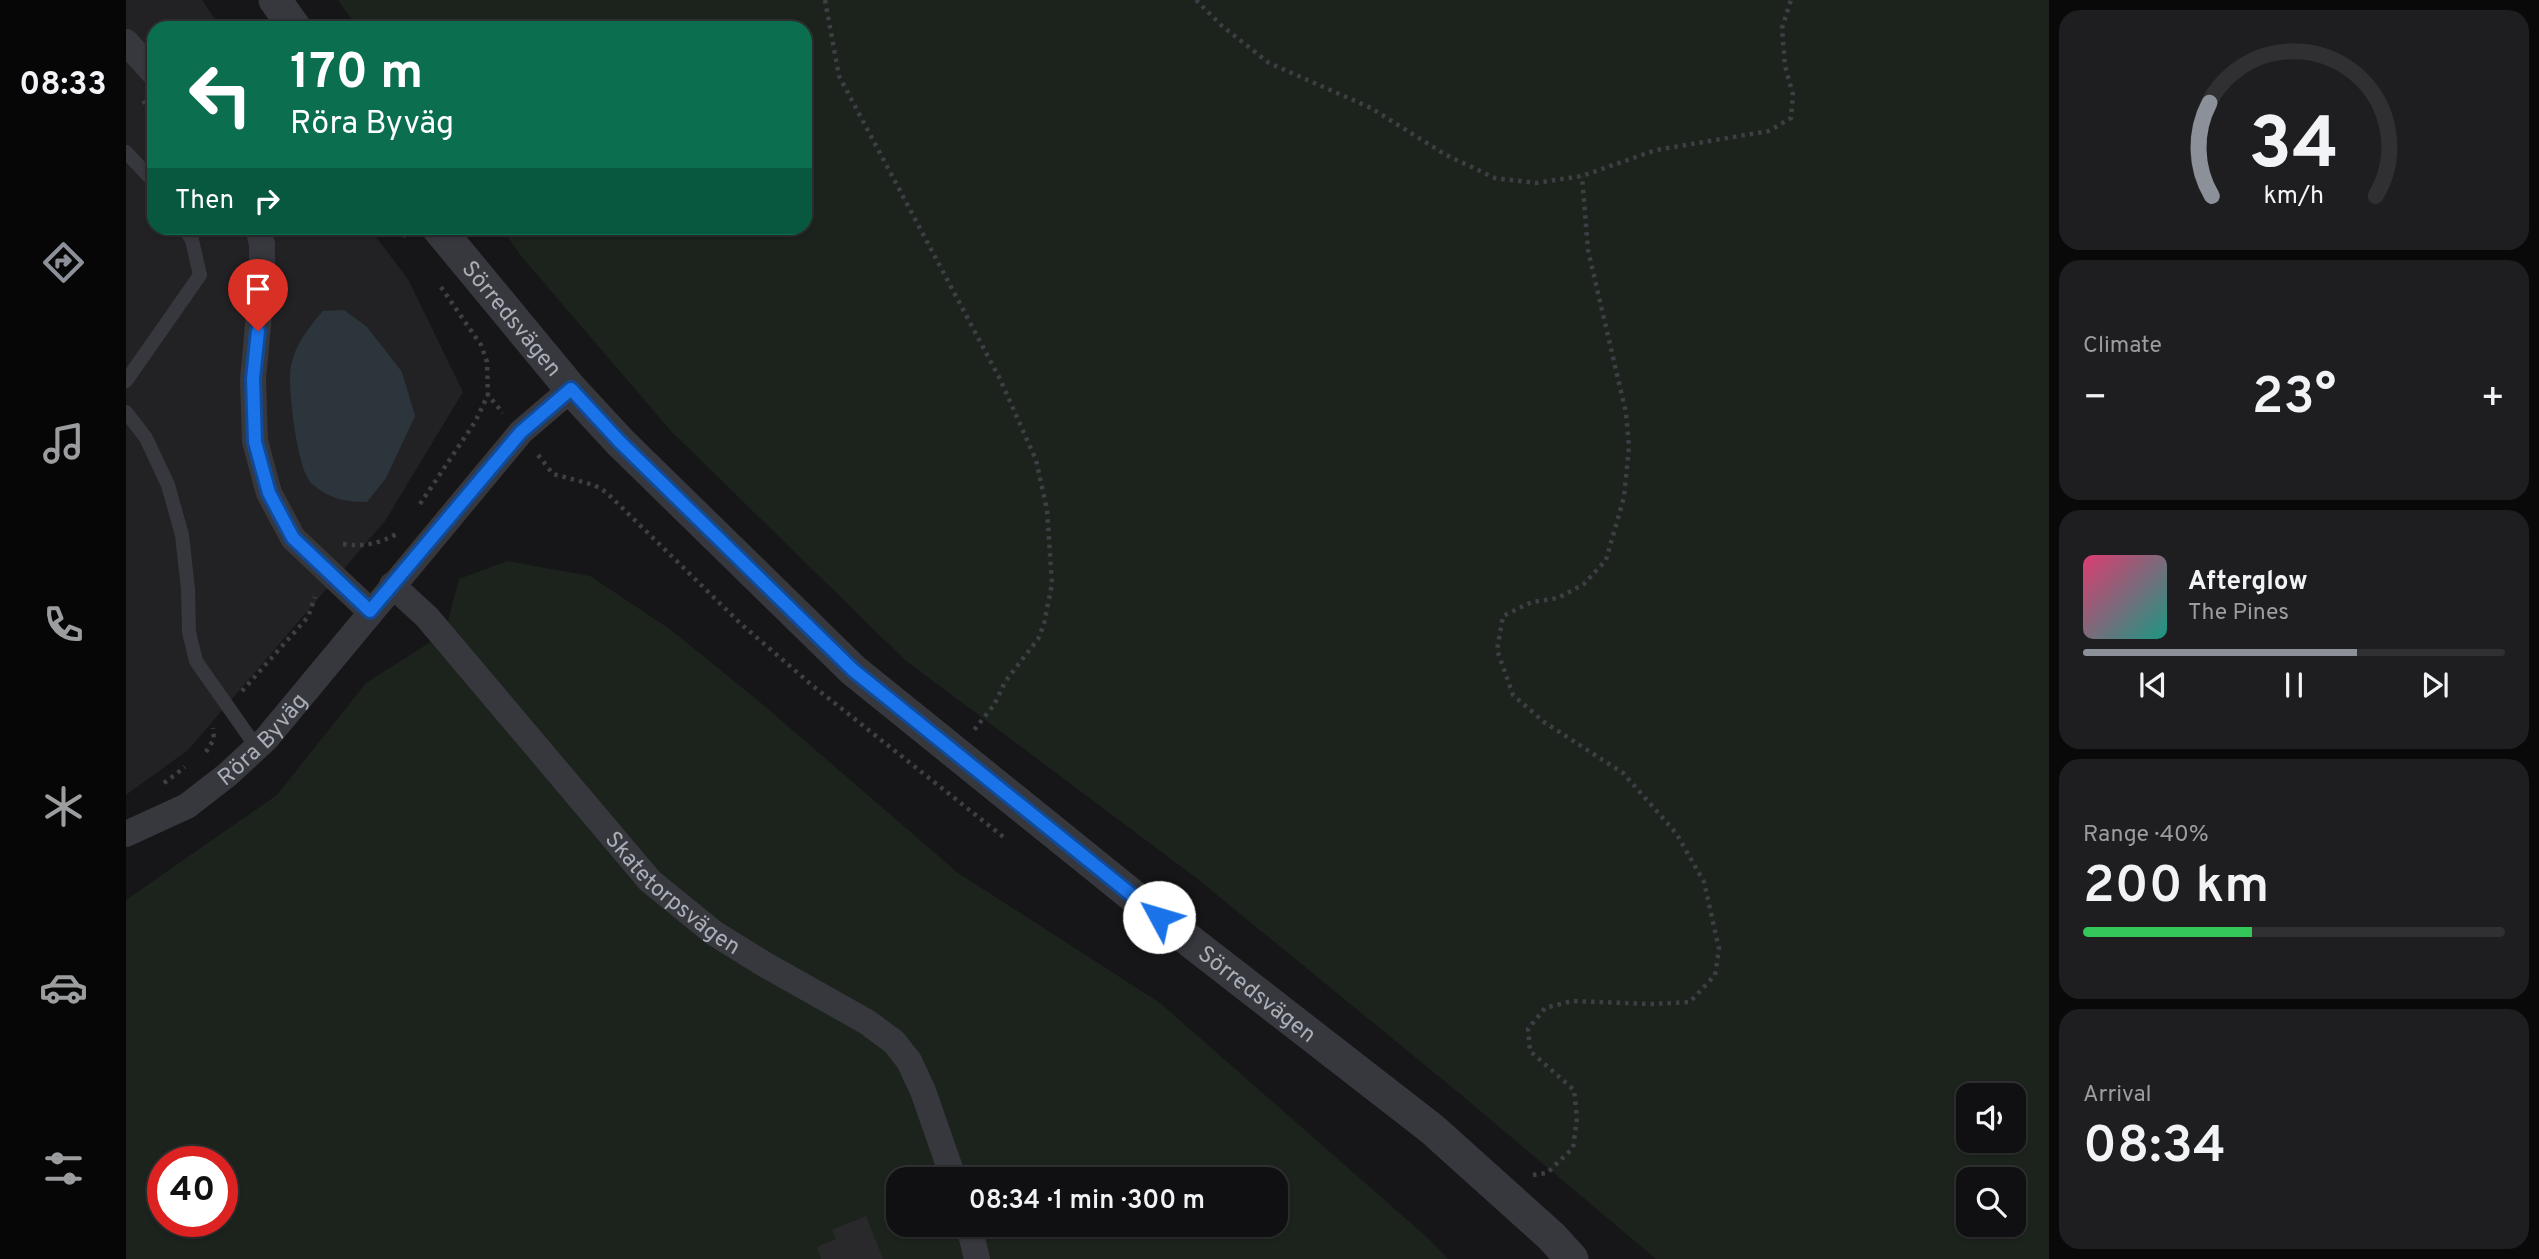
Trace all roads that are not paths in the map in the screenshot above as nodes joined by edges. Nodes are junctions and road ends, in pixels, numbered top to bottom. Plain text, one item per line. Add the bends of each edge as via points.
1 (275, 0) edge
2 (290, 21) edge
3 (126, 42) edge
4 (147, 65) edge
5 (126, 152) edge
6 (147, 174) edge
7 (189, 235) edge
8 (260, 235) edge
9 (444, 235) edge
10 (126, 380) edge
11 (571, 389) junction
12 (126, 412) edge
13 (392, 585) junction
14 (370, 611) junction
15 (257, 748) junction
16 (126, 834) edge
17 (949, 1167) edge
18 (972, 1237) edge
19 (977, 1259) edge
20 (1572, 1259) edge

1 - 2 street
3 - 4 street
5 - 6 lane
7 - 10 lane via 200,275
8 - 14 street via 255,442 269,493 293,538
9 - 11 street, Sörredsvägen
11 - 13 street, Röra Byväg via 521,432
11 - 20 street, Sörredsvägen via 853,670 1432,1129
12 - 15 lane via 146,438 168,485 182,536 196,661
13 - 14 street, Röra Byväg
13 - 17 street, Skatetorpsvägen via 427,617 650,881 714,933 867,1021 894,1042 923,1091
14 - 15 street, Röra Byväg
15 - 16 street, Röra Byväg via 187,806
18 - 19 street

